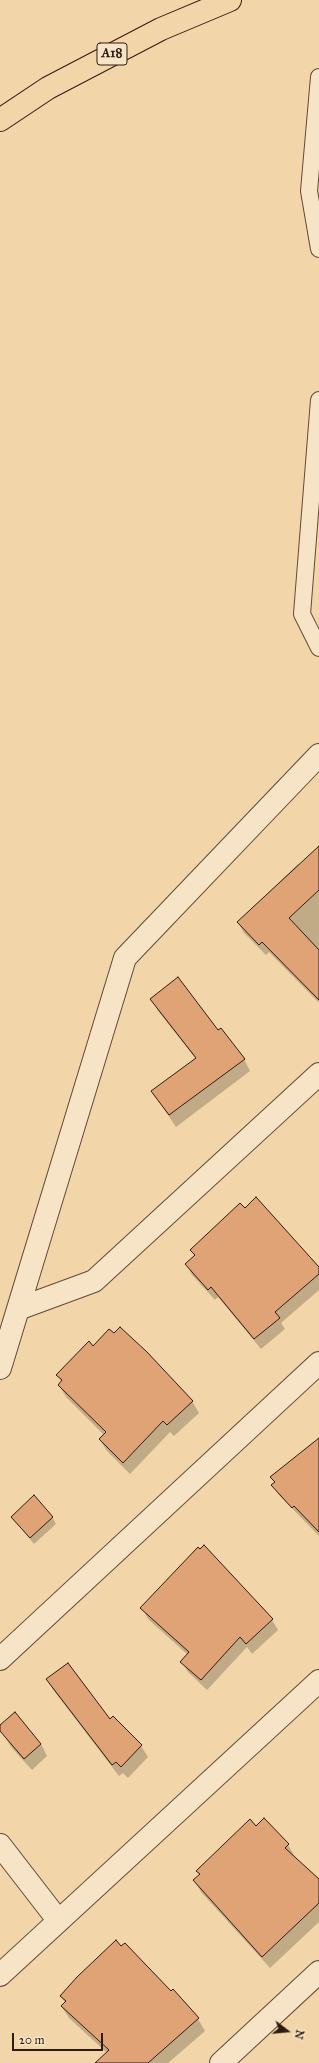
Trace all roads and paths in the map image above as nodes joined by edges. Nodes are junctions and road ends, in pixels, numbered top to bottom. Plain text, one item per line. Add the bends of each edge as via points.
1 (230, 0) edge
2 (319, 77) edge
3 (0, 120) edge
4 (319, 249) edge
5 (319, 400) edge
6 (319, 648) edge
7 (319, 755) edge
8 (319, 1074) edge
9 (18, 1309) junction
10 (319, 1364) edge
11 (0, 1368) edge
12 (0, 1659) edge
13 (319, 1681) edge
14 (0, 1845) edge
15 (58, 1920) junction
16 (319, 1972) edge
17 (0, 1975) edge
18 (221, 2063) edge

1 - 3 main road, A18 via 161,28 48,88
2 - 4 lane via 309,191
5 - 6 lane via 302,614
7 - 9 street via 125,958
8 - 9 street via 94,1281
9 - 11 street
10 - 12 street
13 - 15 street
14 - 15 street
15 - 17 street
16 - 18 street

